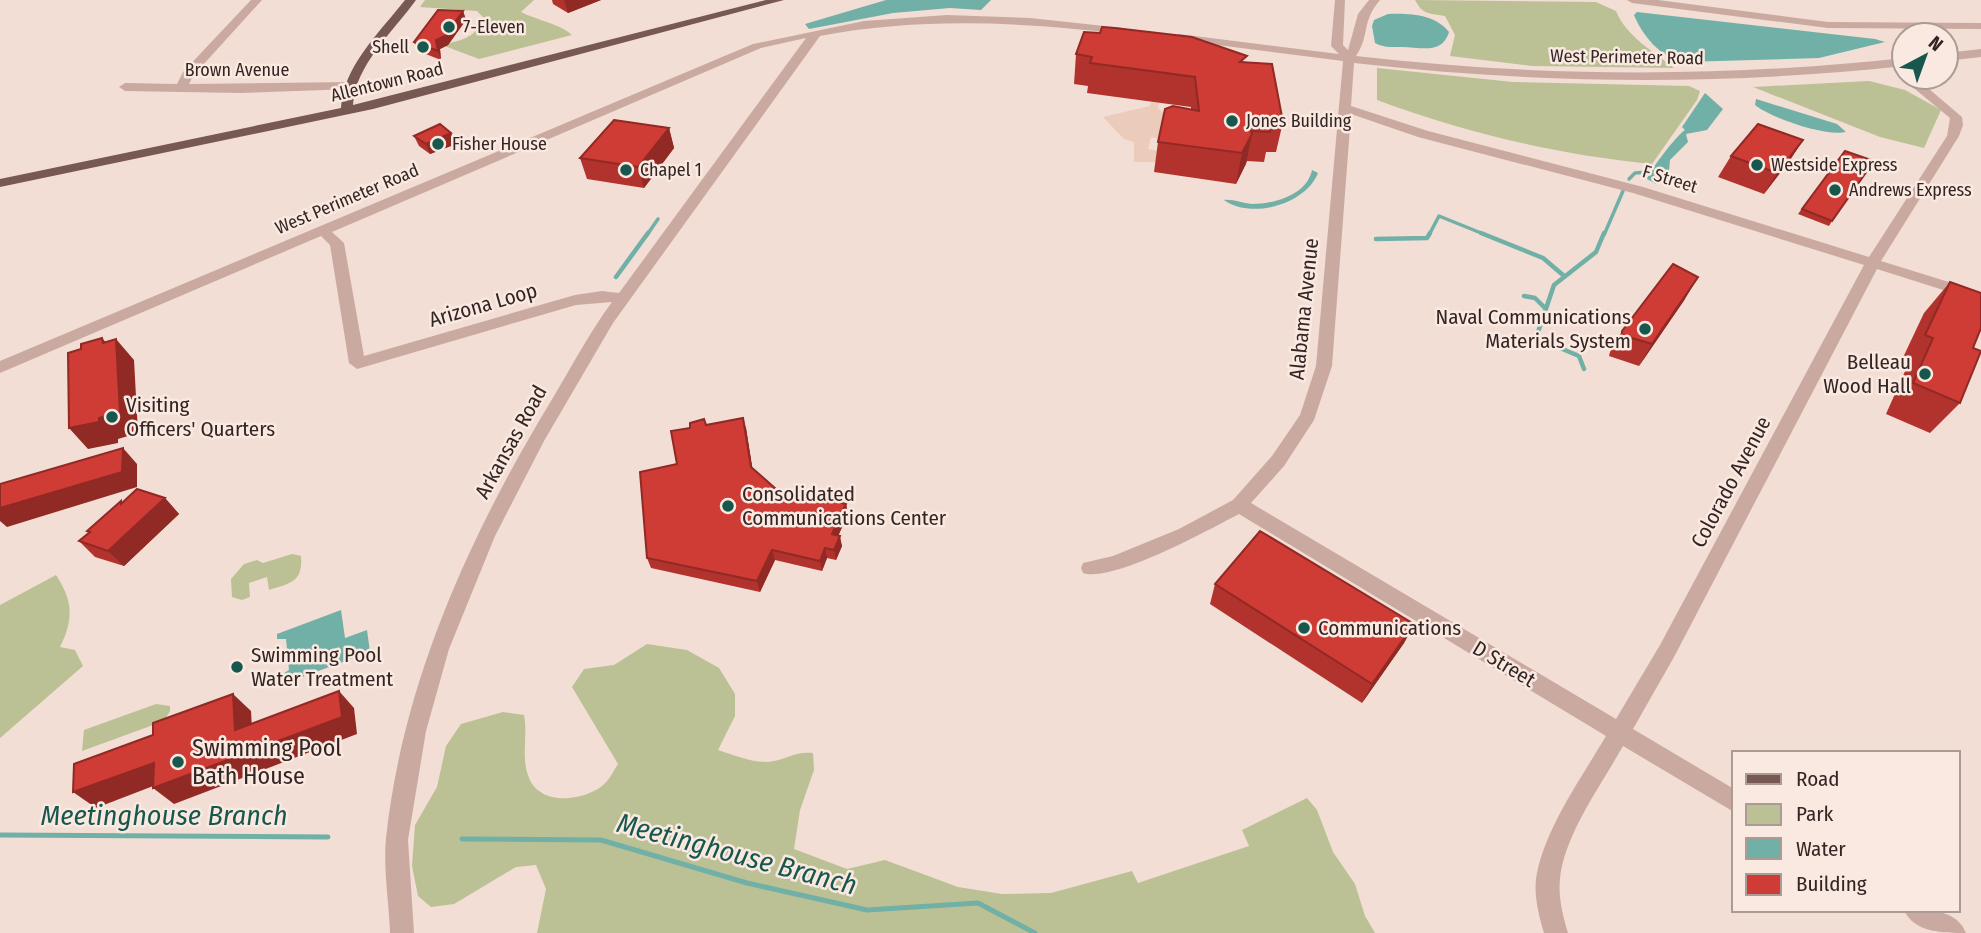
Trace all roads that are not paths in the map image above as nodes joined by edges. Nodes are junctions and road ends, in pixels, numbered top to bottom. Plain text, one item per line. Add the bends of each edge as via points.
1 (257, 0) edge
2 (411, 0) edge
3 (740, 0) edge
4 (779, 0) edge
5 (1340, 0) edge
6 (1375, 0) edge
7 (1632, 0) edge
8 (1981, 26) edge
9 (1338, 30) junction
10 (1142, 33) edge
11 (815, 34) junction
12 (1166, 36) edge
13 (1286, 50) junction
14 (1981, 53) edge
15 (1960, 55) edge
16 (1349, 57) junction
17 (1890, 64) edge
18 (349, 86) junction
19 (125, 87) dead end
20 (182, 87) junction
21 (1926, 91) edge
22 (347, 106) junction
23 (1345, 108) junction
24 (0, 174) edge
25 (0, 183) edge
26 (323, 231) junction
27 (1872, 264) junction
28 (622, 298) junction
29 (1981, 298) edge
30 (0, 367) edge
31 (1239, 505) junction
32 (1090, 568) dead end
33 (1620, 733) junction
34 (1732, 800) edge
35 (1919, 912) edge
36 (402, 933) edge
37 (1556, 933) edge
38 (1954, 933) edge

1 - 20 street via 187,75
2 - 18 main road
3 - 22 main road, Allentown Road
4 - 22 main road, Allentown Road
5 - 9 street
6 - 16 street via 1360,16 1357,48
7 - 8 street via 1828,25
9 - 13 street via 1320,41
9 - 16 street via 1337,46
10 - 11 street, West Perimeter Road via 973,18 918,20
11 - 26 street, West Perimeter Road via 708,67
11 - 28 street, Arkansas Road
12 - 13 street, West Perimeter Road
13 - 16 street, West Perimeter Road
14 - 15 street
16 - 17 street, West Perimeter Road via 1485,72 1633,78 1738,76
16 - 23 street, Alabama Avenue
18 - 20 street, Brown Avenue
18 - 22 main road
19 - 20 street, Brown Avenue
21 - 27 street, Colorado Avenue via 1951,110 1957,125
22 - 24 main road, Allentown Road
22 - 25 main road, Allentown Road
23 - 27 street, F Street via 1423,134 1658,196
23 - 31 street, Alabama Avenue via 1324,366 1296,436
26 - 28 street, Arizona Loop via 337,243 358,363 575,300
26 - 30 street, West Perimeter Road
27 - 29 street, F Street
27 - 33 street, Colorado Avenue
28 - 36 street, Arkansas Road via 523,463 486,536 439,649 415,731 399,822 397,880
31 - 32 street, Alabama Avenue via 1186,534 1115,563
31 - 33 street, D Street
33 - 34 street, D Street
33 - 37 street, Colorado Avenue via 1556,851 1547,893
35 - 38 street

